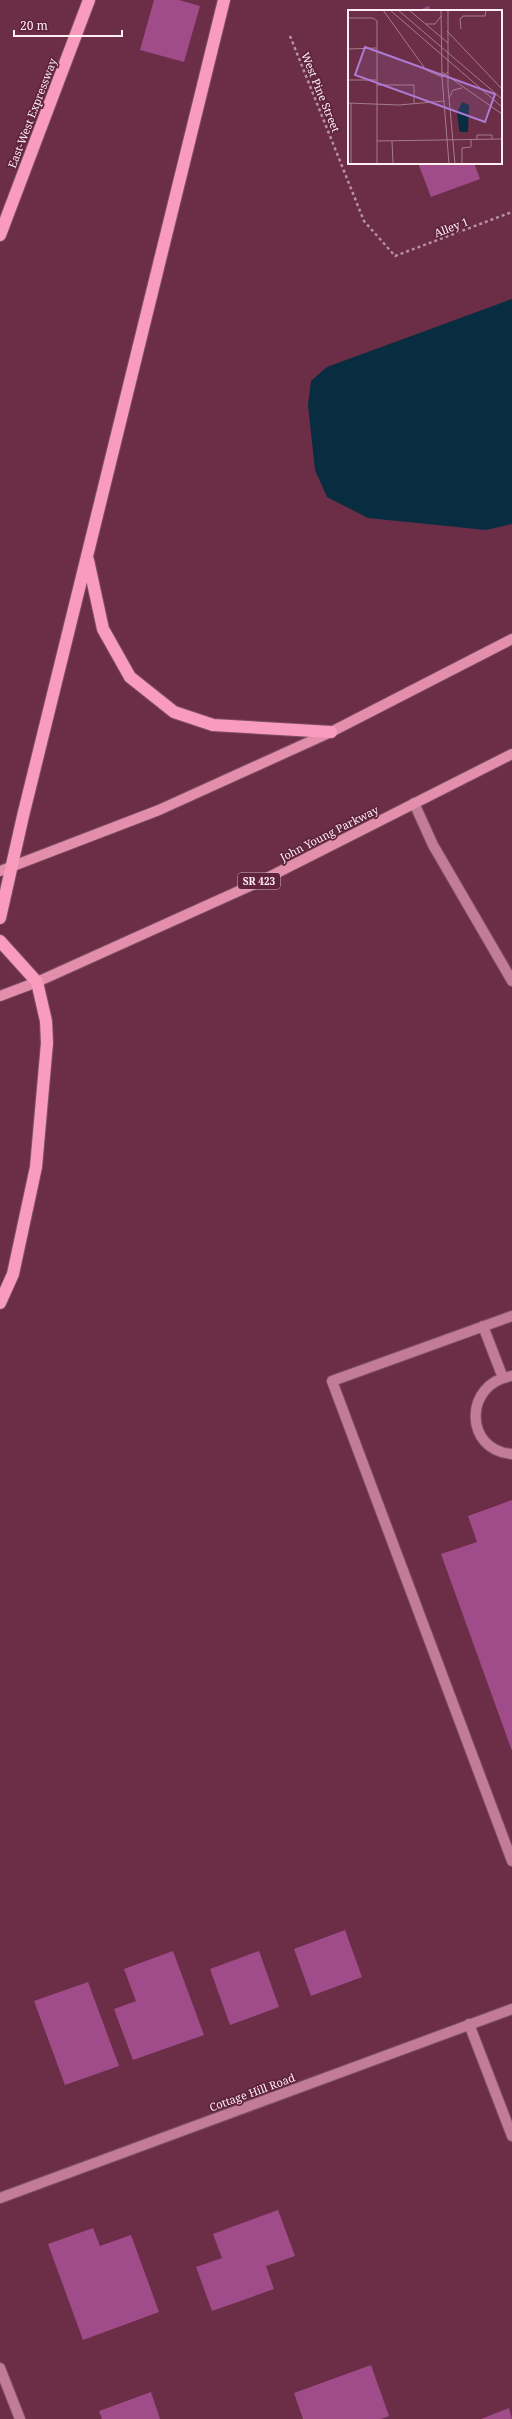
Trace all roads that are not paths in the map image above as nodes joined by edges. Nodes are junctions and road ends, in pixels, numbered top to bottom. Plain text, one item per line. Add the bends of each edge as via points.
1 (89, 0) edge
2 (224, 0) edge
3 (0, 235) edge
4 (88, 557) junction
5 (512, 639) edge
6 (331, 732) junction
7 (512, 754) edge
8 (414, 803) junction
9 (12, 867) junction
10 (0, 871) edge
11 (0, 918) edge
12 (0, 941) edge
13 (512, 981) edge
14 (37, 982) junction
15 (0, 996) edge
16 (0, 1303) edge
17 (512, 1316) edge
18 (483, 1326) junction
19 (507, 1377) edge
20 (512, 1454) edge
21 (512, 1861) edge
22 (512, 2009) edge
23 (470, 2024) junction
24 (512, 2136) edge
25 (0, 2198) edge
26 (0, 2368) edge
27 (20, 2419) edge

1 - 3 highway, East-West Expressway
2 - 4 highway
4 - 6 highway via 103,629 130,677 174,712 213,725
4 - 9 highway
5 - 6 main road
6 - 9 main road via 159,810
7 - 8 main road, John Young Parkway / SR 423
8 - 13 street via 433,845
8 - 14 main road, John Young Parkway / SR 423 via 260,881
9 - 10 main road
9 - 11 highway
12 - 14 highway
14 - 15 main road, John Young Parkway / SR 423
14 - 16 highway via 46,1021 47,1044 36,1167 13,1274
17 - 18 street
18 - 19 street
18 - 21 street via 332,1381
19 - 20 street via 491,1383 482,1392 475,1415 477,1428 483,1439 493,1448
22 - 23 street, Cottage Hill Road
23 - 24 street
23 - 25 street, Cottage Hill Road
26 - 27 street

